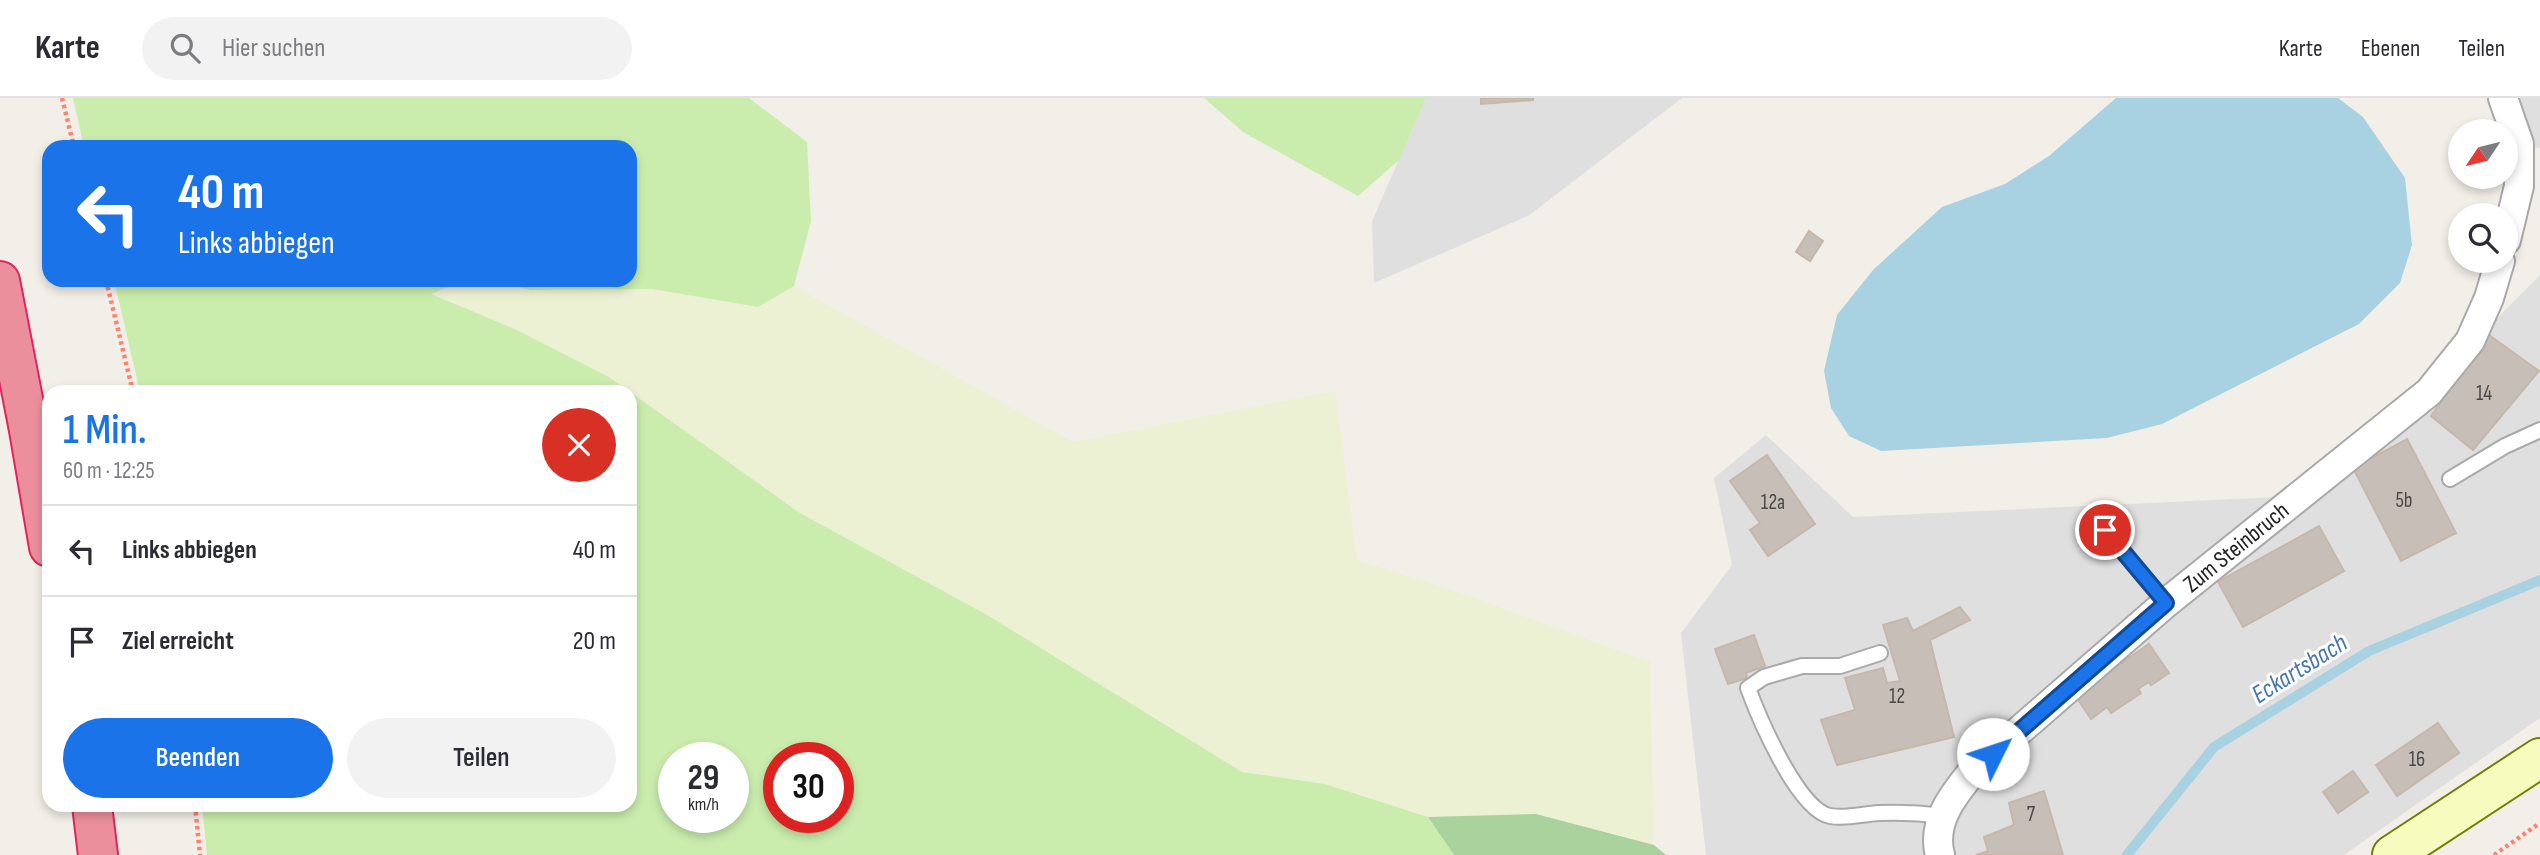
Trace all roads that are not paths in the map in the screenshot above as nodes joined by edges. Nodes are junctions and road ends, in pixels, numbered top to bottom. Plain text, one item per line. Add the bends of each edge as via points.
1 (2503, 98) edge
2 (2515, 203) edge
3 (2496, 273) edge
4 (0, 281) edge
5 (2540, 430) edge
6 (2450, 479) dead end
7 (42, 506) edge
8 (2105, 530) dead end
9 (2166, 603) junction
10 (1880, 653) dead end
11 (2540, 758) edge
12 (93, 812) edge
13 (1943, 816) junction
14 (99, 855) edge
15 (1940, 855) edge
16 (2392, 855) edge

1 - 2 street via 2519,144
3 - 9 street, Zum Steinbruch via 2470,341 2429,393
4 - 7 highway
5 - 6 lane
8 - 9 lane
9 - 13 street, Zum Steinbruch via 1973,771 1951,797
10 - 13 lane via 1840,666 1802,666 1764,677 1748,688 1800,794 1813,808 1827,816 1846,818 1911,811
11 - 16 main road
12 - 14 highway
13 - 15 street, Zum Steinbruch

